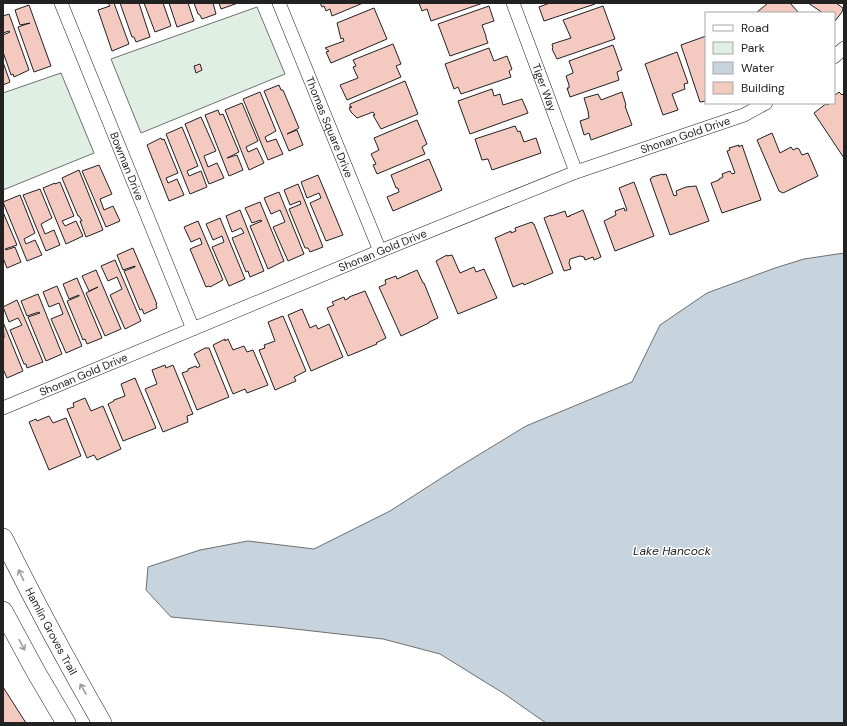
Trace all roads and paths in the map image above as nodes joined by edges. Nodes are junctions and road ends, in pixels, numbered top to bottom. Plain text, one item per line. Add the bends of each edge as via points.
1 (61, 3) edge
2 (279, 3) edge
3 (514, 3) edge
4 (844, 48) edge
5 (835, 56) edge
6 (764, 104) edge
7 (576, 172) junction
8 (380, 251) junction
9 (193, 329) junction
10 (3, 408) edge
11 (3, 538) edge
12 (3, 611) edge
13 (66, 723) edge
14 (102, 723) edge

1 - 9 street, Bowman Drive
2 - 8 street, Thomas Square Drive
3 - 7 street, Tiger Way
4 - 5 street
6 - 7 street, Shonan Gold Drive via 744,115
7 - 8 street, Shonan Gold Drive
8 - 9 street, Shonan Gold Drive
9 - 10 street, Shonan Gold Drive
14 -> 11 main road, Hamlin Groves Trail
12 -> 13 main road

